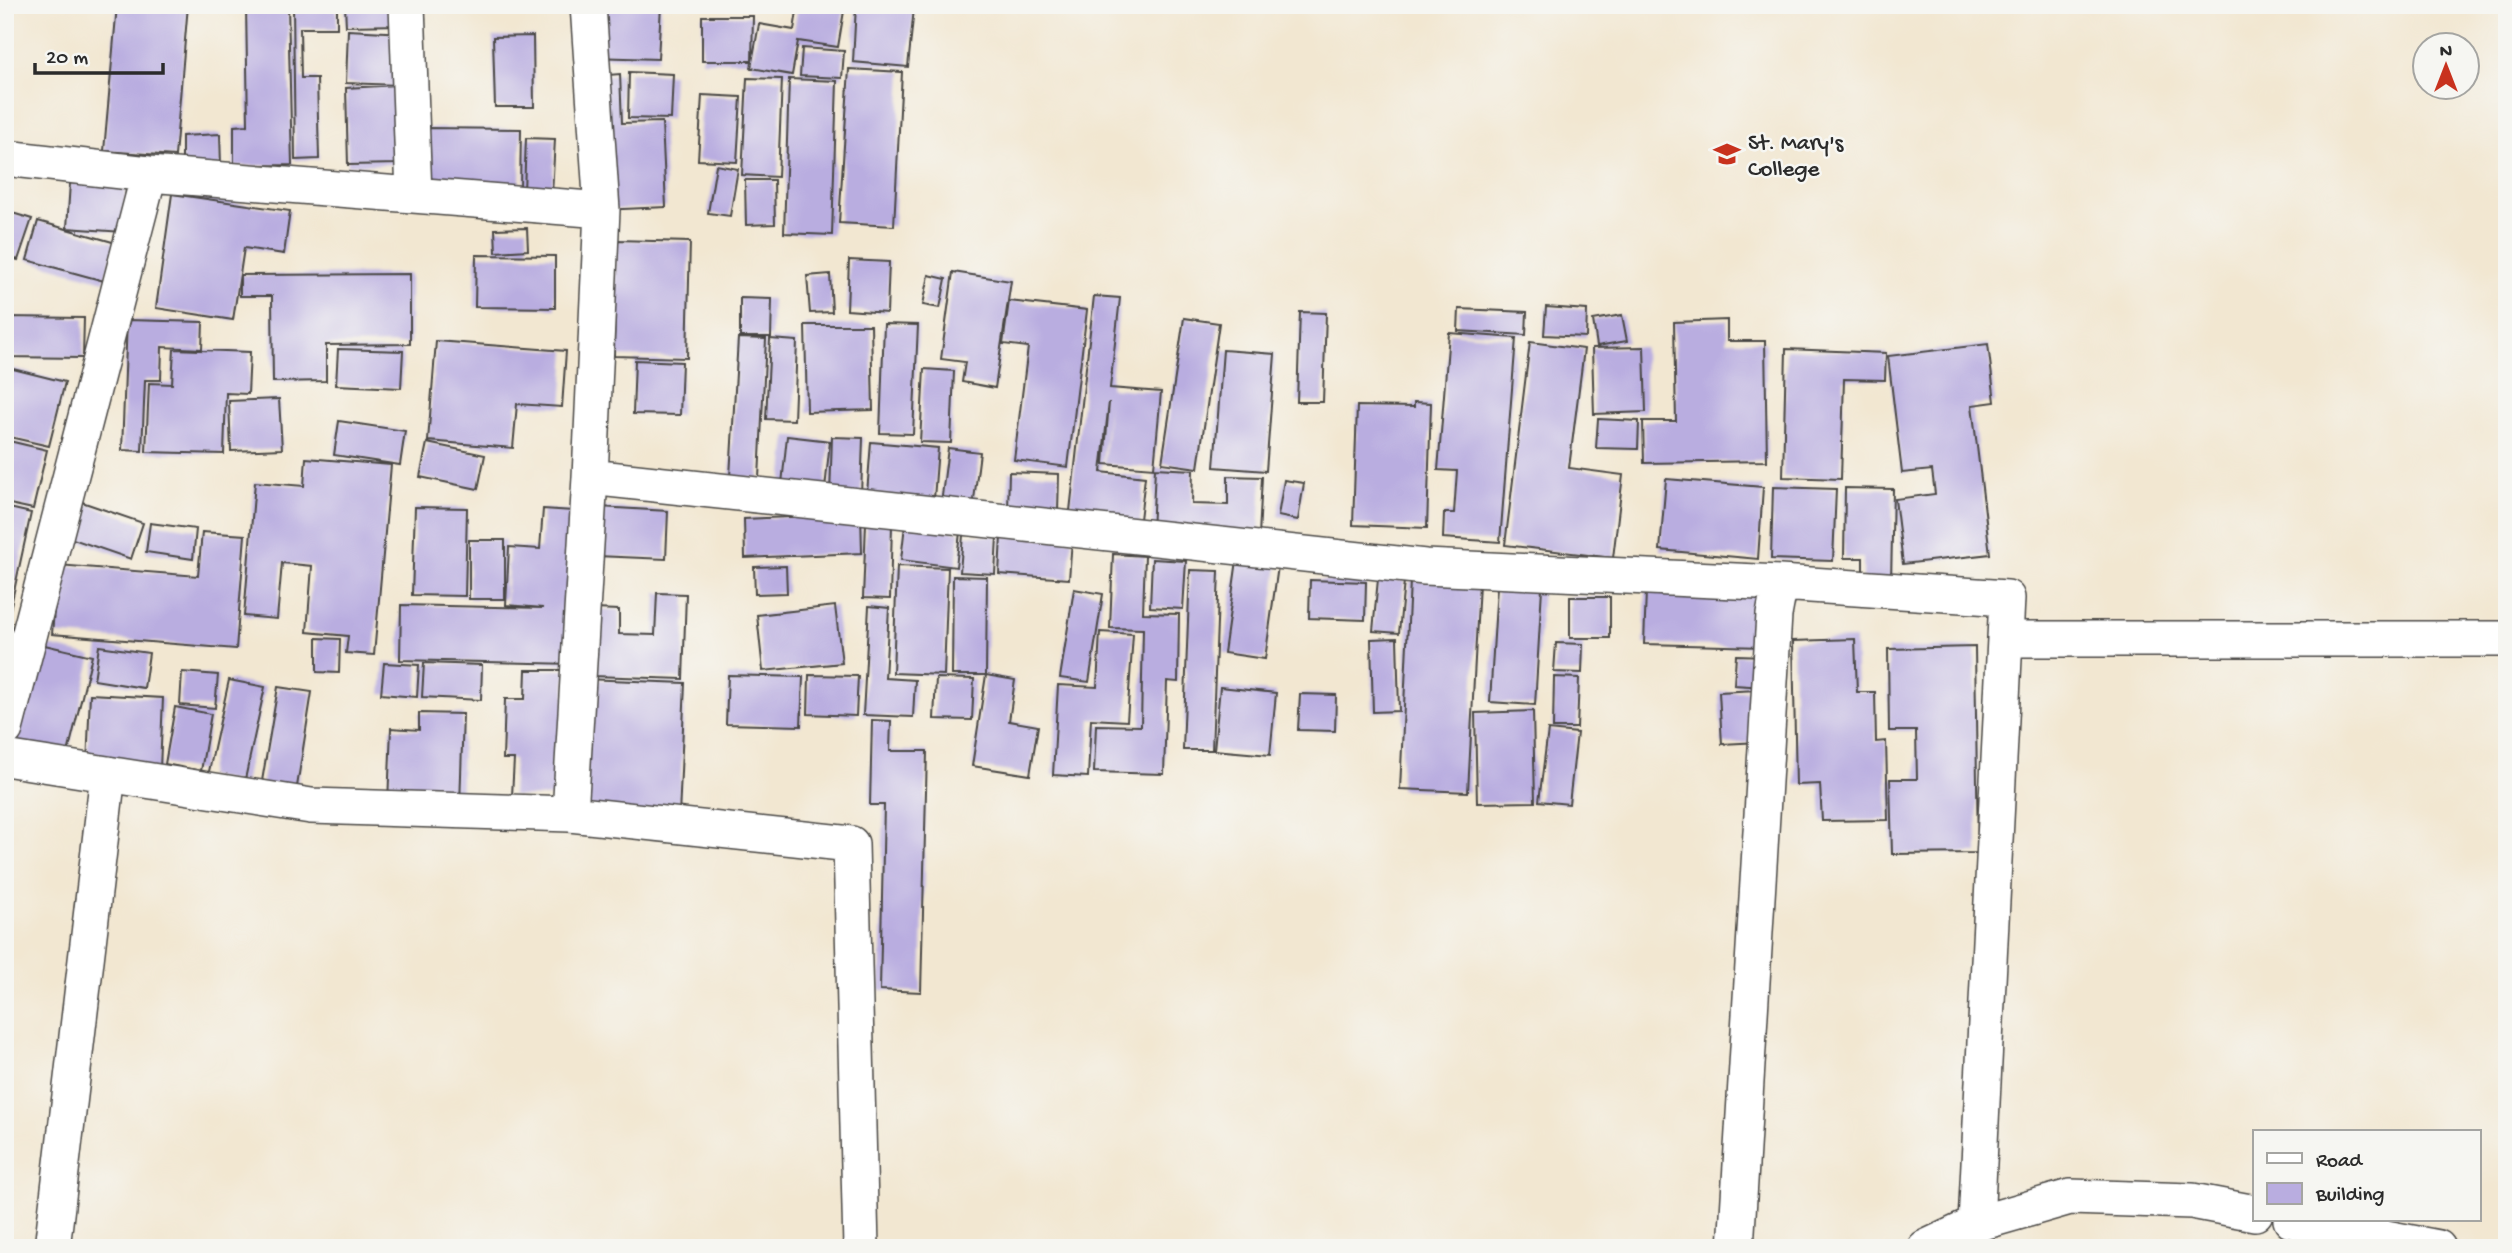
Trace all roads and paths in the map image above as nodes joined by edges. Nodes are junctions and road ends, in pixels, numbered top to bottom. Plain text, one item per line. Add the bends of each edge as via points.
1 (407, 5) edge
2 (588, 5) edge
3 (5, 159) edge
4 (149, 174) junction
5 (414, 195) junction
6 (602, 210) junction
7 (590, 477) junction
8 (1780, 583) junction
9 (2005, 639) junction
10 (2507, 639) edge
11 (5, 729) edge
12 (5, 758) edge
13 (108, 774) junction
14 (570, 814) junction
15 (2253, 1213) edge
16 (2302, 1222) edge
17 (1976, 1224) junction
18 (52, 1248) edge
19 (861, 1248) edge
20 (1736, 1248) edge
21 (1925, 1248) edge
22 (2438, 1248) edge

1 - 5 street
2 - 6 street
3 - 4 street
4 - 5 street
4 - 11 street
5 - 6 street
6 - 7 street
7 - 8 street via 1425,567
7 - 14 street
8 - 9 street via 2007,598
8 - 20 street via 1774,615
9 - 10 street
9 - 17 street
12 - 13 street
13 - 14 street via 311,806
13 - 18 street
14 - 19 street via 851,844
15 - 17 street via 2192,1201 2070,1197
16 - 22 street
17 - 21 street

